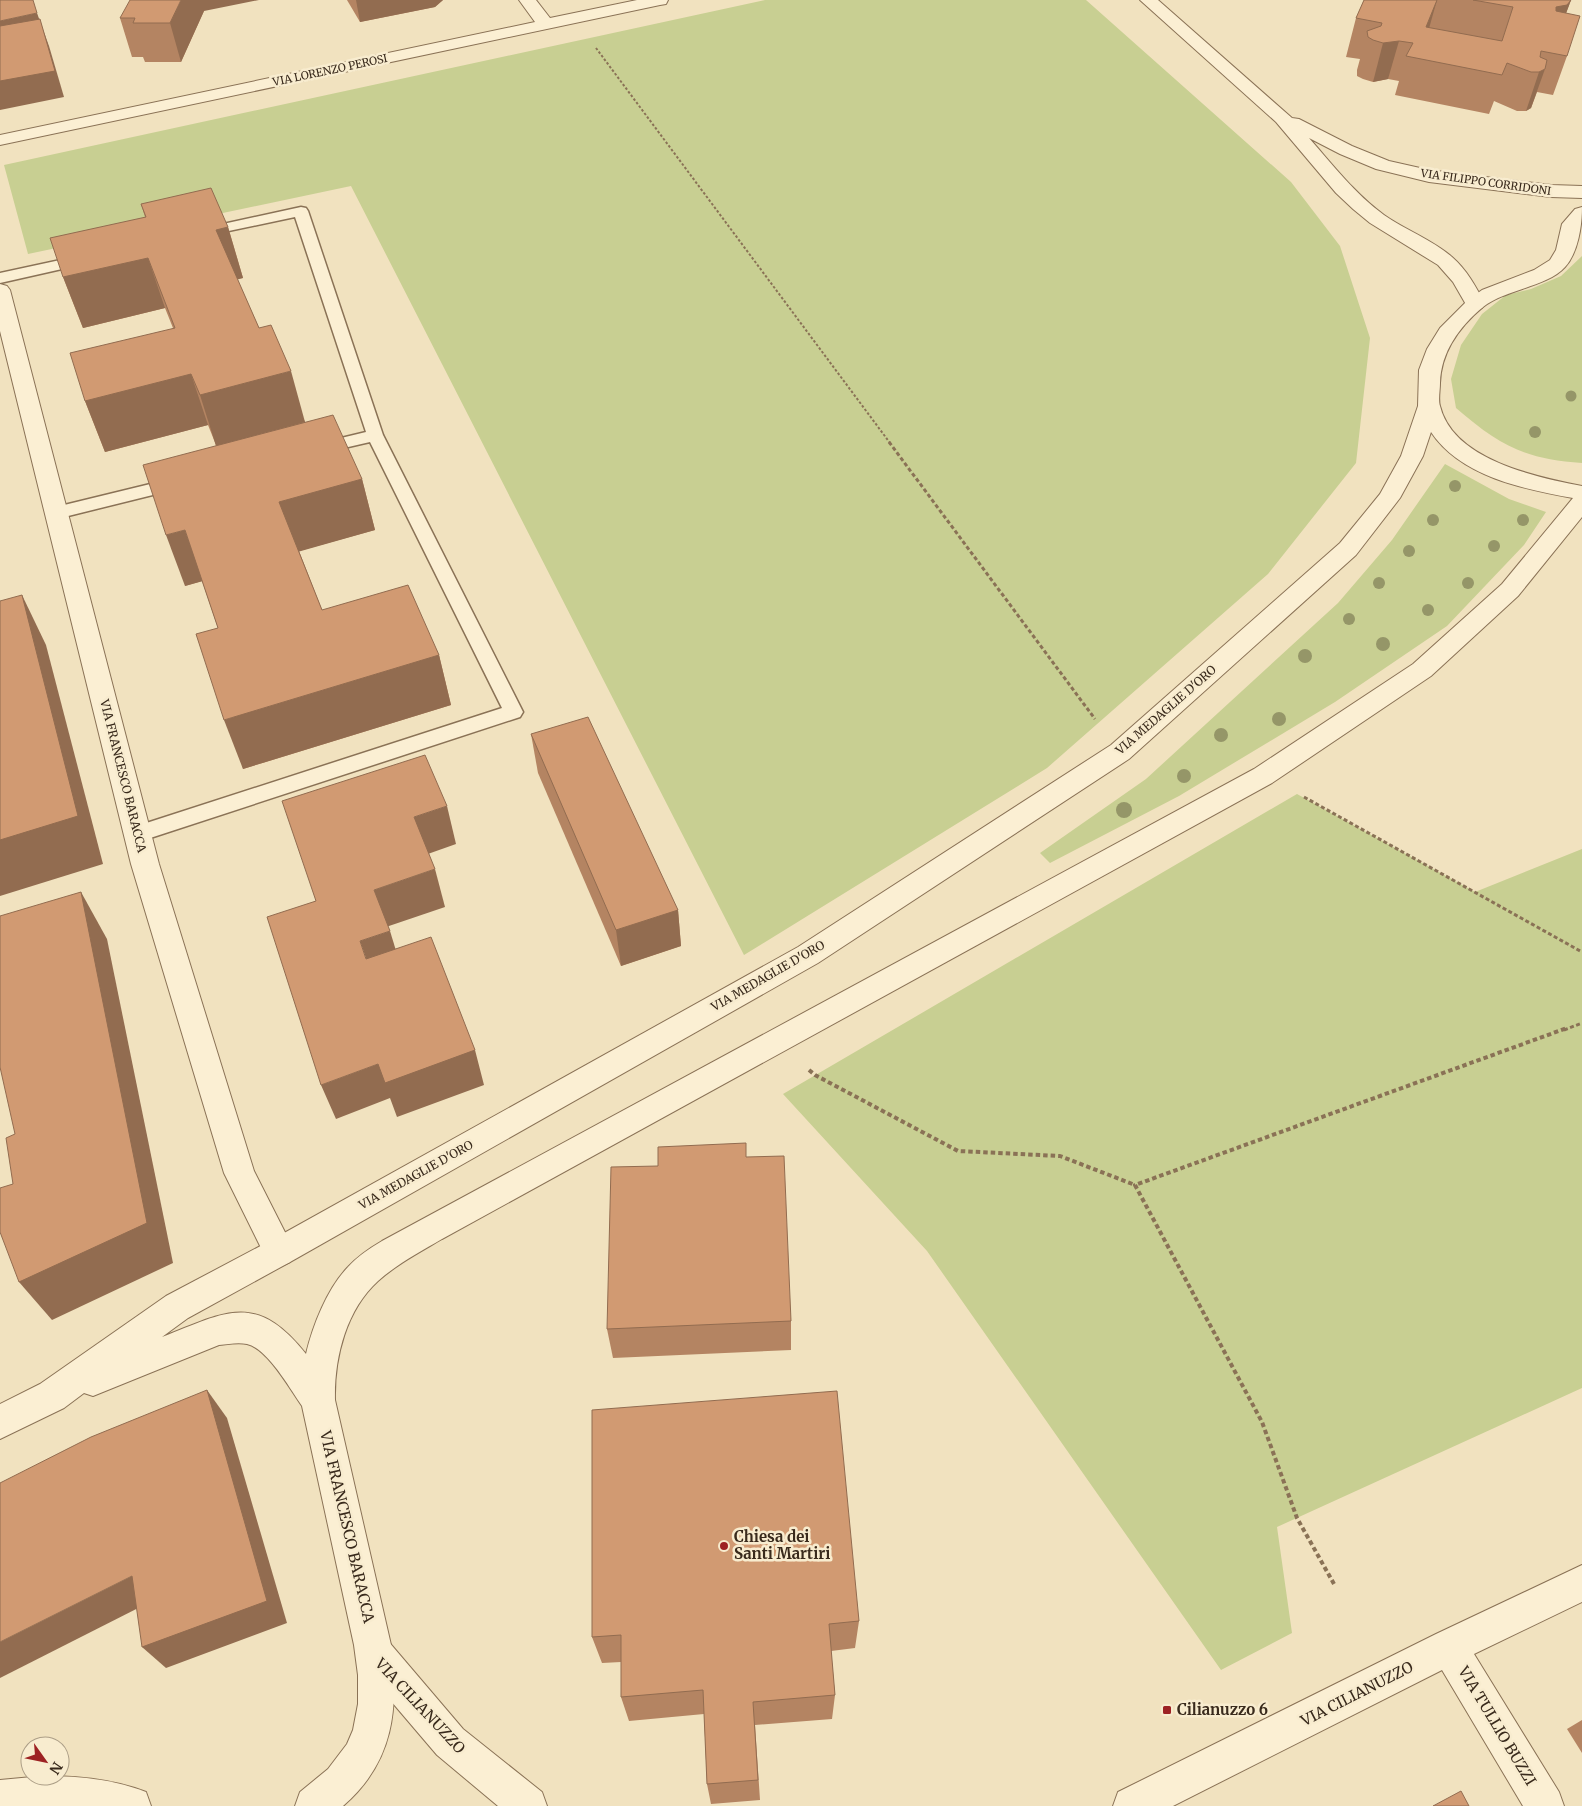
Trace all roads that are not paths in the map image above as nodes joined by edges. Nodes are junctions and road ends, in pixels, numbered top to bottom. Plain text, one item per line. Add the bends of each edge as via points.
1 (527, 0) edge
2 (660, 0) edge
3 (1148, 0) edge
4 (546, 25) junction
5 (1282, 118) junction
6 (0, 140) edge
7 (1582, 192) edge
8 (1582, 213) edge
9 (184, 237) edge
10 (107, 254) edge
11 (0, 278) edge
12 (0, 290) edge
13 (1475, 304) junction
14 (1430, 406) junction
15 (375, 435) junction
16 (298, 454) edge
17 (192, 480) edge
18 (1582, 493) edge
19 (1582, 502) edge
20 (56, 513) junction
21 (138, 834) junction
22 (279, 1252) junction
23 (52, 1396) junction
24 (318, 1400) junction
25 (0, 1422) edge
26 (1582, 1583) edge
27 (1449, 1647) junction
28 (375, 1654) junction
29 (0, 1799) edge
30 (132, 1806) edge
31 (314, 1806) edge
32 (528, 1806) edge
33 (1132, 1806) edge
34 (1545, 1806) edge

1 - 4 street
2 - 4 street, VIA LORENZO PEROSI
3 - 5 street, VIA FILIPPO CORRIDONI
4 - 6 street, VIA LORENZO PEROSI
5 - 7 street, VIA FILIPPO CORRIDONI via 1384,165 1429,176
5 - 13 street, VIA FILIPPO CORRIDONI via 1360,205 1444,261 1462,280
8 - 13 street, VIA MEDAGLIE D'ORO via 1572,224 1566,250 1556,264 1540,274 1489,294
9 - 15 lane via 301,211
10 - 11 lane
12 - 20 street, VIA FRANCESCO BARACCA
13 - 14 street, VIA MEDAGLIE D'ORO via 1447,332 1437,349 1430,370
14 - 18 street, VIA MEDAGLIE D'ORO via 1441,430 1470,456 1516,477
14 - 22 street, VIA MEDAGLIE D'ORO via 1412,456 1389,498 1348,549 1120,752 808,954
15 - 16 lane
15 - 21 lane via 513,712
17 - 20 lane
19 - 24 street via 1510,590 1414,676 1263,776 431,1229 384,1258 359,1278 330,1326 322,1357
20 - 21 street, VIA FRANCESCO BARACCA
21 - 22 street, VIA FRANCESCO BARACCA via 239,1173
22 - 23 street, VIA MEDAGLIE D'ORO via 177,1307
23 - 24 street via 219,1330 239,1327 256,1330 277,1344
23 - 25 street, VIA MEDAGLIE D'ORO
24 - 28 street, VIA FRANCESCO BARACCA
26 - 27 street, VIA CILIANUZZO
27 - 33 street, VIA CILIANUZZO
27 - 34 street, VIA TULLIO BUZZI
28 - 31 street, VIA CILIANUZZO via 374,1724 360,1758 347,1777
28 - 32 street, VIA CILIANUZZO via 450,1742
29 - 30 street via 66,1794

